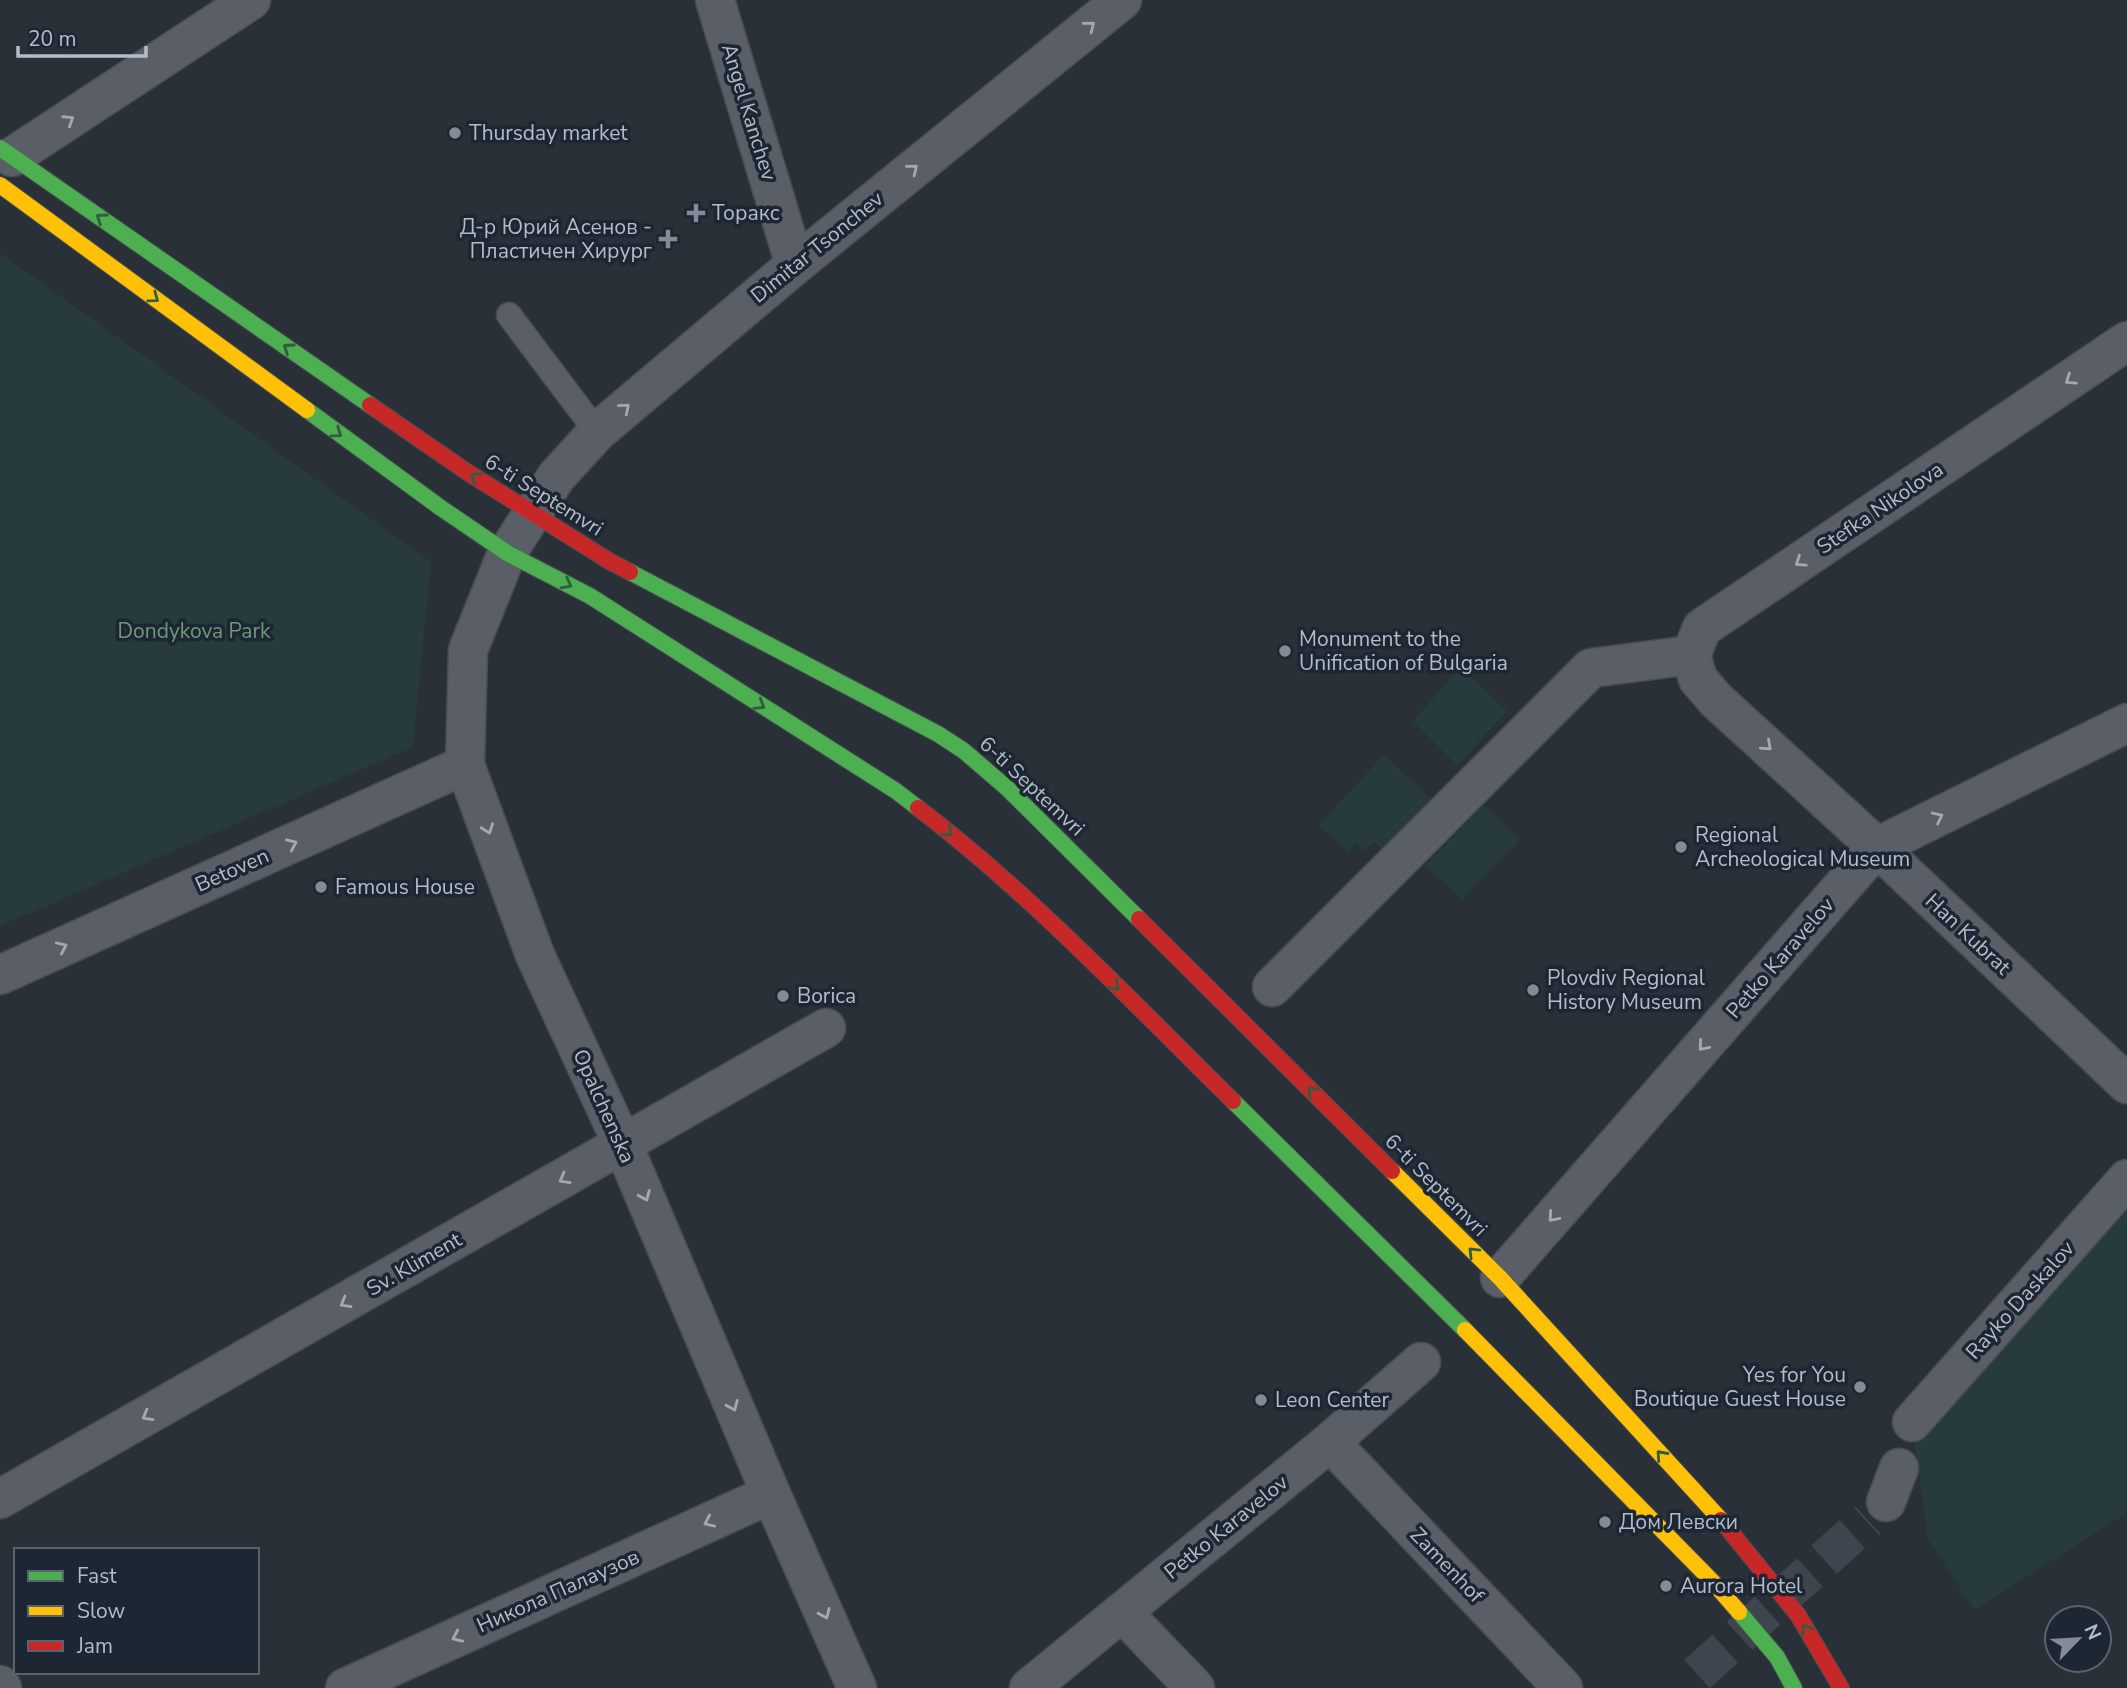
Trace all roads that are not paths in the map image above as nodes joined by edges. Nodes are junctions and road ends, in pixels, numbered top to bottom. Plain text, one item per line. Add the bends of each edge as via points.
1 (251, 0) edge
2 (715, 0) edge
3 (1122, 0) edge
4 (4, 164) edge
5 (795, 265) junction
6 (509, 315) dead end
7 (2127, 341) edge
8 (597, 432) junction
9 (532, 514) junction
10 (507, 553) junction
11 (1690, 655) junction
12 (2127, 723) edge
13 (465, 765) junction
14 (1877, 847) junction
15 (0, 975) edge
16 (1272, 987) dead end
17 (826, 1028) dead end
18 (2127, 1083) edge
19 (623, 1145) junction
20 (2127, 1179) edge
21 (1500, 1278) junction
22 (1421, 1362) dead end
23 (1912, 1422) dead end
24 (1330, 1442) junction
25 (771, 1494) junction
26 (0, 1499) edge
27 (1122, 1612) junction
28 (345, 1688) edge
29 (858, 1688) edge
30 (1029, 1688) edge
31 (1195, 1688) edge
32 (1563, 1688) edge
33 (1794, 1688) edge
34 (1841, 1688) edge

4 -> 1 street
2 - 5 street, Angel Kanchev
5 -> 3 street, Dimitar Tsonchev
9 -> 4 main road, 6-ti Septemvri
4 -> 10 main road via 429,500
8 -> 5 street, Dimitar Tsonchev
6 - 8 lane
7 -> 11 street, Stefka Nikolova via 1702,628
8 - 9 street, Dimitar Tsonchev via 556,477
9 - 10 street, Opalchenska
21 -> 9 main road, 6-ti Septemvri via 1008,789 964,751 609,561
10 - 13 street, Opalchenska via 468,650
10 -> 33 main road via 590,596 896,791 993,869 1450,1315 1692,1562 1777,1657
11 -> 14 street, Han Kubrat via 1698,679 1716,700
11 - 16 street via 1591,668
14 -> 12 street, Petko Karavelov
15 -> 13 street, Betoven
13 -> 19 street, Opalchenska via 535,955
14 - 18 street, Han Kubrat
14 -> 21 street, Petko Karavelov
17 - 19 street, Sv. Kliment
19 -> 25 street, Opalchenska
19 -> 26 street, Sv. Kliment
20 - 23 street, Rayko Daskalov
34 -> 21 main road, 6-ti Septemvri via 1798,1615 1733,1533
22 - 24 street, Petko Karavelov
24 - 27 street, Petko Karavelov
24 - 32 street, Zamenhof
25 -> 28 street, Никола Палаузов
25 -> 29 street, Opalchenska
27 - 30 street, Petko Karavelov
27 - 31 street

